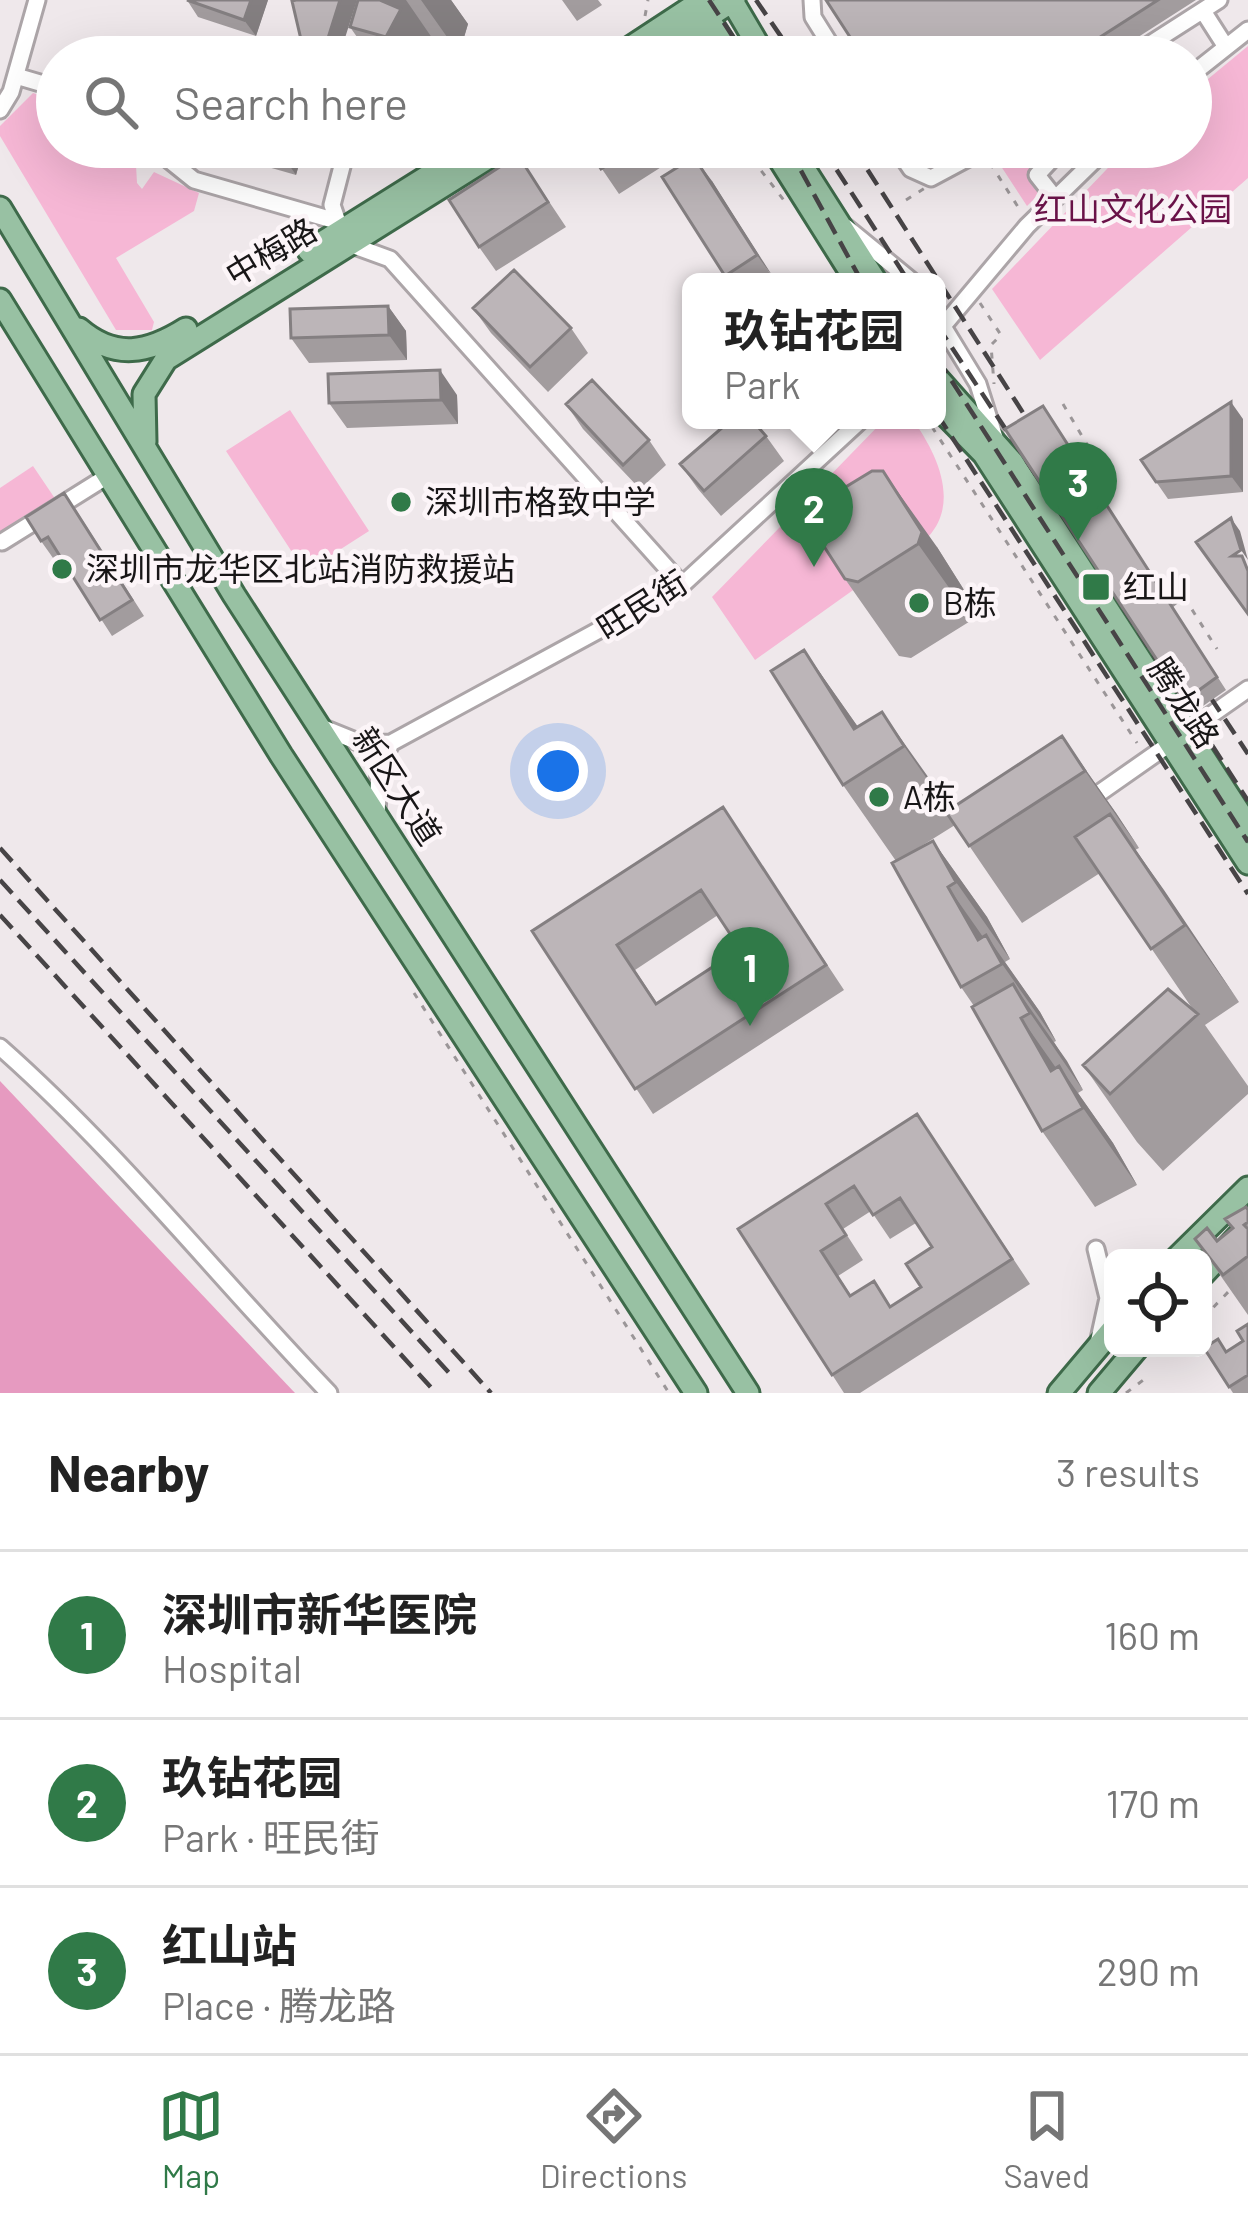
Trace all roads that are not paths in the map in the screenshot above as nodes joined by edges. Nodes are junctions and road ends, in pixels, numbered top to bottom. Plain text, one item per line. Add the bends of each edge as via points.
1 (37, 0) edge
2 (812, 0) edge
3 (1219, 0) edge
4 (733, 1) edge
5 (695, 8) edge
6 (1203, 10) junction
7 (1248, 30) edge
8 (650, 36) edge
9 (666, 36) edge
10 (707, 36) edge
11 (717, 36) edge
12 (753, 36) edge
13 (825, 36) edge
14 (1163, 36) edge
15 (1226, 47) junction
16 (1212, 58) edge
17 (16, 76) junction
18 (36, 82) edge
19 (0, 110) edge
20 (179, 168) edge
21 (341, 168) edge
22 (442, 168) edge
23 (471, 168) edge
24 (785, 168) edge
25 (803, 168) edge
26 (910, 168) edge
27 (950, 168) edge
28 (1044, 168) edge
29 (1086, 168) edge
30 (1054, 198) junction
31 (0, 208) edge
32 (390, 219) junction
33 (837, 221) junction
34 (342, 232) junction
35 (390, 259) junction
36 (851, 273) edge
37 (870, 273) edge
38 (903, 273) edge
39 (0, 300) edge
40 (946, 315) edge
41 (65, 317) junction
42 (946, 332) edge
43 (946, 390) edge
44 (946, 422) edge
45 (851, 429) edge
46 (996, 441) junction
47 (151, 459) junction
48 (106, 477) junction
49 (2, 542) edge
50 (682, 585) junction
51 (1248, 689) edge
52 (321, 727) junction
53 (1177, 735) junction
54 (391, 743) junction
55 (1071, 813) edge
56 (378, 816) junction
57 (1248, 826) edge
58 (1248, 863) edge
59 (0, 1047) edge
60 (1248, 1188) edge
61 (1248, 1226) edge
62 (1183, 1249) edge
63 (1104, 1253) edge
64 (1212, 1264) edge
65 (1104, 1282) edge
66 (1104, 1324) edge
67 (1104, 1339) edge
68 (1129, 1357) edge
69 (1088, 1358) junction
70 (329, 1393) edge
71 (696, 1393) edge
72 (748, 1393) edge
73 (1059, 1393) edge
74 (1099, 1393) edge

1 - 17 street
2 - 13 street
3 - 6 street
4 - 5 main road
4 - 12 main road
5 - 8 main road
5 - 9 main road
5 - 10 main road
5 - 11 main road
6 - 14 street
6 - 15 street
7 - 15 street
15 - 16 street
17 - 18 street
17 - 19 street
20 - 34 street
21 - 34 street via 333,195
22 - 34 main road, 中梅路
23 - 32 main road, 中梅路
24 - 36 main road
25 - 33 main road
26 - 27 street via 931,178
28 - 30 street via 1037,175
29 - 30 street
30 - 40 street
31 - 41 main road, 新区大道
32 - 34 main road, 中梅路
32 - 35 street
33 - 37 main road
33 - 38 street
34 - 35 street
34 - 41 main road, 中梅路 via 151,347 104,348
34 - 47 main road, 中梅路 via 159,367 142,406
35 - 50 street
39 - 48 main road
41 - 47 main road, 新区大道
42 - 46 street via 978,384
43 - 46 main road, 腾龙路
44 - 53 main road, 腾龙路 via 984,454
45 - 50 street, 旺民街
46 - 53 main road, 腾龙路
47 - 52 main road, 新区大道
48 - 49 street
48 - 71 main road
50 - 54 street, 旺民街
51 - 53 street
52 - 54 street via 363,744
52 - 56 main road, 新区大道
53 - 55 street
53 - 57 main road, 腾龙路
53 - 58 main road, 腾龙路
54 - 56 street via 376,785
56 - 72 main road, 新区大道
59 - 70 street
60 - 62 main road
61 - 64 main road
63 - 65 street via 1096,1249
66 - 69 street
67 - 69 main road
68 - 74 main road
69 - 73 main road

